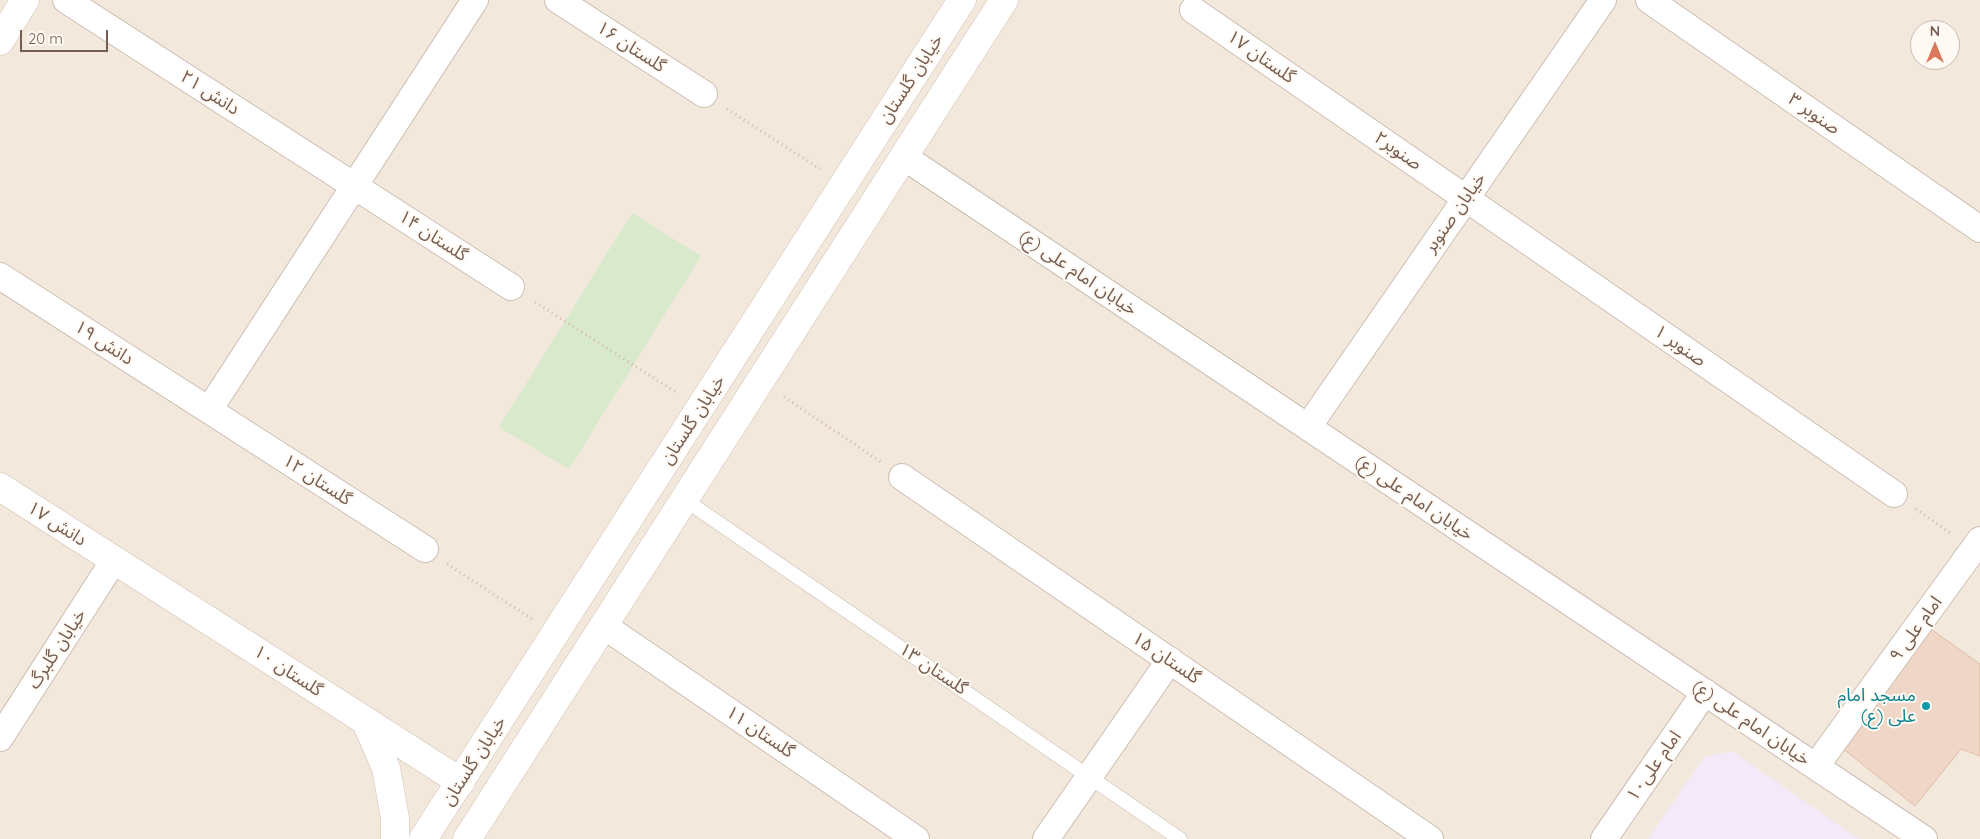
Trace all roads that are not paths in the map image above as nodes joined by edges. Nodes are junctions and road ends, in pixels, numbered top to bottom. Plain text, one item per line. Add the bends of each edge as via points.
1 (26, 0) edge
2 (66, 0) edge
3 (476, 0) edge
4 (558, 0) edge
5 (962, 0) edge
6 (1004, 0) edge
7 (1603, 0) edge
8 (1649, 0) edge
9 (1193, 10) dead end
10 (0, 41) edge
11 (704, 94) road end
12 (1329, 104) joint
13 (904, 157) junction
14 (354, 186) junction
15 (1466, 198) junction
16 (1980, 229) edge
17 (0, 276) edge
18 (512, 287) road end
19 (209, 410) junction
20 (1308, 427) junction
21 (902, 477) road end
22 (0, 487) edge
23 (1894, 494) road end
24 (685, 500) junction
25 (1977, 544) edge
26 (425, 549) road end
27 (114, 560) junction
28 (604, 626) junction
29 (1170, 660) junction
30 (1705, 692) junction
31 (366, 722) junction
32 (0, 738) edge
33 (1816, 766) junction
34 (1089, 777) junction
35 (461, 782) junction
36 (395, 839) edge
37 (423, 839) edge
38 (468, 839) edge
39 (916, 839) edge
40 (1046, 839) edge
41 (1180, 839) edge
42 (1430, 839) edge
43 (1604, 839) edge
44 (1924, 839) edge

1 - 10 street
2 - 14 street, دانش ۲۱
3 - 14 street
4 - 11 street, گلستان ۱۶
5 - 35 street, خیابان گلستان
6 - 13 street, خیابان گلستان
7 - 15 street, خیابان صنوبر
8 - 16 street, صنوبر ۳
9 - 12 street, گلستان ۱۷
12 - 15 street, صنوبر۲
13 - 20 street, خیابان امام علی (ع)
13 - 24 street, خیابان گلستان
14 - 18 street, گلستان ۱۴
14 - 19 street
15 - 20 street, خیابان صنوبر
15 - 23 street, صنوبر ۱
17 - 19 street, دانش ۱۹
19 - 26 street, گلستان ۱۲
20 - 30 street, خیابان امام علی (ع)
21 - 29 street, گلستان ۱۵
22 - 27 street, دانش ۱۷
24 - 28 street, خیابان گلستان
24 - 34 lane, گلستان ۱۳
25 - 33 street, امام علی ۹
27 - 31 street, گلستان ۱۰
27 - 32 street, خیابان گلبرگ
28 - 38 street, خیابان گلستان
28 - 39 street, گلستان ۱۱
29 - 34 street
29 - 42 street, گلستان ۱۵
30 - 33 street, خیابان امام علی (ع)
30 - 43 street, امام علی۱۰
31 - 35 street, گلستان ۱۰
31 - 36 street via 386,768 395,818
33 - 44 street, خیابان امام علی (ع)
34 - 40 street
34 - 41 lane, گلستان ۱۳
35 - 37 street, خیابان گلستان

